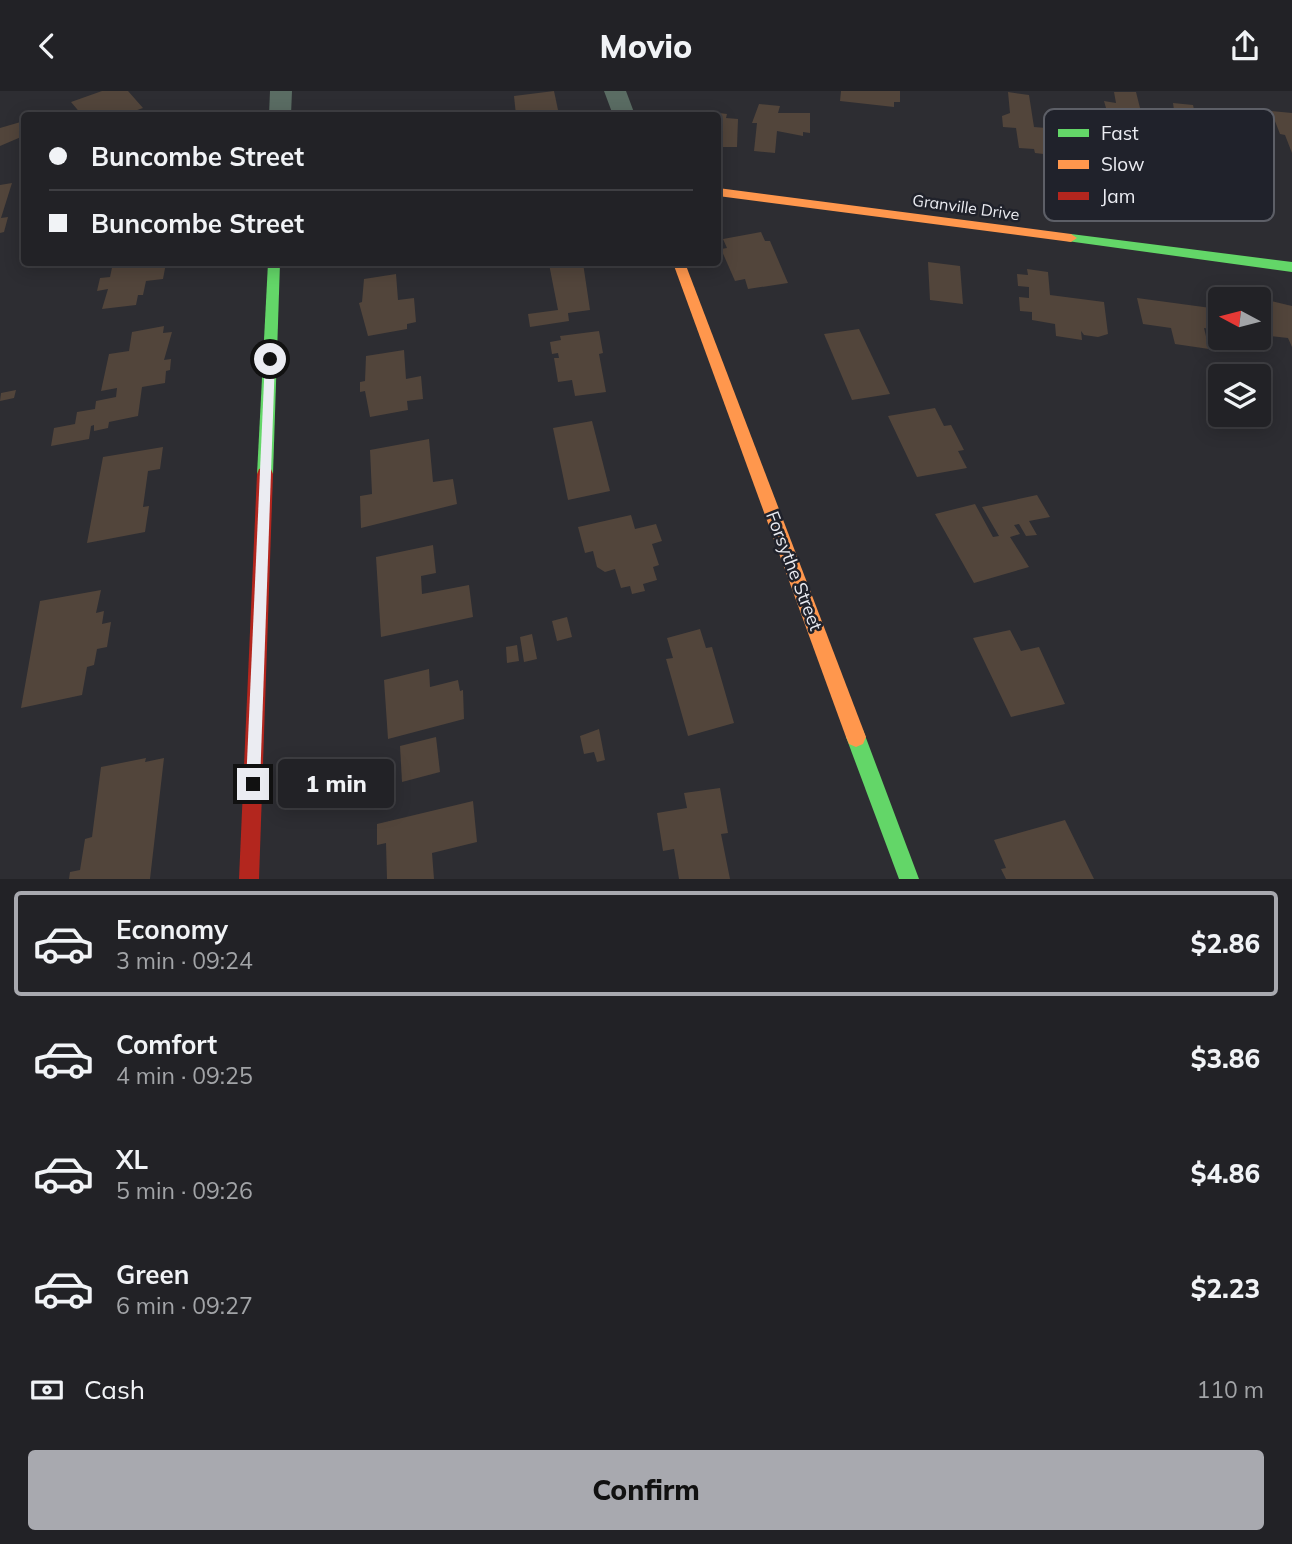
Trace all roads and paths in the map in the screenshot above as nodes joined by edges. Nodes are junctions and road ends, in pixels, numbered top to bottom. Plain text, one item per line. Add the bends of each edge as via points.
1 (281, 91) edge
2 (615, 91) edge
3 (280, 112) edge
4 (623, 112) edge
5 (721, 192) edge
6 (274, 266) edge
7 (679, 266) edge
8 (1292, 267) edge
9 (249, 879) edge
10 (909, 879) edge

1 - 3 street
2 - 4 street
5 - 8 street, Granville Drive
6 - 9 street
7 - 10 street, Forsythe Street

